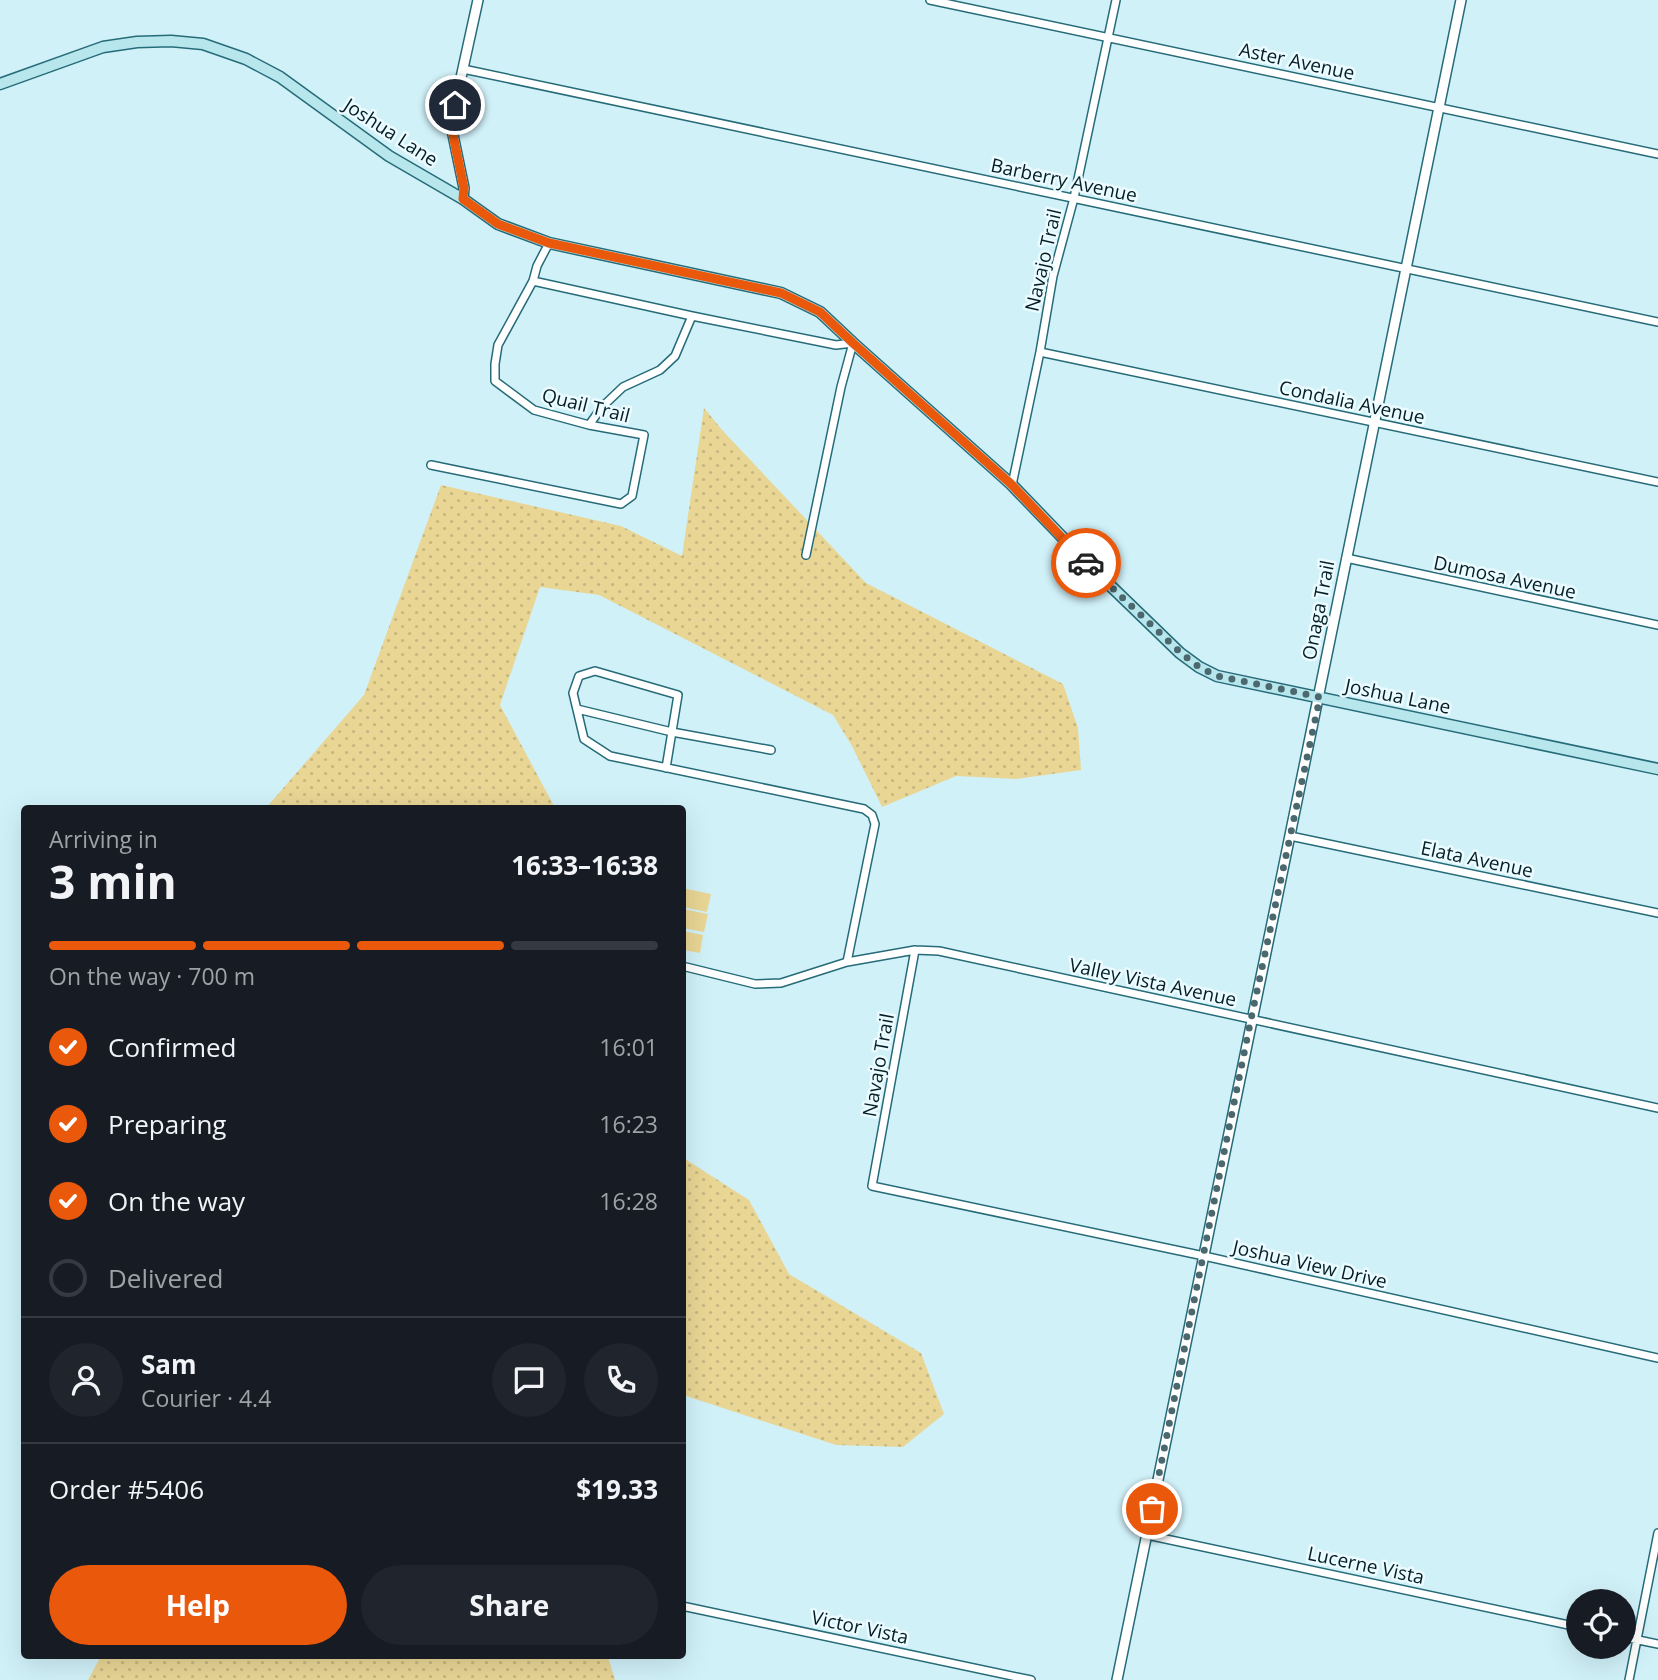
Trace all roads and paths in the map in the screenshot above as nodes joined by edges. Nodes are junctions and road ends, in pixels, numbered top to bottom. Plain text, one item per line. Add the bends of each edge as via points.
1 (478, 0) edge
2 (929, 0) edge
3 (1116, 0) edge
4 (1461, 0) edge
5 (1109, 37) junction
6 (463, 69) junction
7 (0, 84) edge
8 (1439, 108) junction
9 (1658, 154) edge
10 (1074, 198) junction
11 (463, 199) junction
12 (549, 243) junction
13 (1406, 269) junction
14 (533, 281) junction
15 (692, 316) junction
16 (1658, 322) edge
17 (853, 343) junction
18 (1040, 352) junction
19 (1374, 422) junction
20 (589, 425) junction
21 (431, 465) dead end
22 (1658, 482) edge
23 (1012, 485) junction
24 (806, 555) dead end
25 (1346, 558) junction
26 (1658, 625) edge
27 (1320, 697) junction
28 (577, 709) junction
29 (672, 732) junction
30 (771, 750) dead end
31 (666, 768) junction
32 (1658, 769) edge
33 (1290, 836) junction
34 (1658, 913) edge
35 (915, 950) junction
36 (846, 962) junction
37 (686, 967) edge
38 (1251, 1019) junction
39 (1658, 1108) edge
40 (872, 1185) joint
41 (1204, 1256) junction
42 (1658, 1358) edge
43 (1658, 1533) edge
44 (1147, 1535) junction
45 (686, 1607) edge
46 (1566, 1624) edge
47 (1637, 1639) junction
48 (1658, 1644) edge
49 (1031, 1680) edge
50 (1117, 1680) edge
51 (1629, 1680) edge

1 - 6 street
2 - 5 street, Aster Avenue
3 - 5 street, Navajo Trail
4 - 8 street, Onaga Trail
5 - 8 street, Aster Avenue
5 - 10 street, Navajo Trail
6 - 10 street, Barberry Avenue
6 - 11 street via 452,130
7 - 11 main road, Joshua Lane via 103,47 137,42 203,44 280,77 389,156
8 - 9 street, Aster Avenue
8 - 13 street, Onaga Trail
10 - 13 street, Barberry Avenue
10 - 18 street, Navajo Trail via 1053,276
11 - 12 main road, Joshua Lane via 498,224
12 - 14 street
12 - 17 main road, Joshua Lane via 781,293 820,312
13 - 16 street, Barberry Avenue
13 - 19 street, Onaga Trail
14 - 15 street
14 - 20 street, Quail Trail via 498,345 495,381 534,410
15 - 17 street via 836,345
15 - 20 street via 675,356 660,370 623,387
17 - 23 main road, Joshua Lane
17 - 24 street
18 - 19 street, Condalia Avenue
18 - 23 street, Navajo Trail
19 - 22 street, Condalia Avenue
19 - 25 street, Onaga Trail
20 - 21 street, Quail Trail via 644,435 632,496 621,504
23 - 27 main road, Joshua Lane via 1090,566 1199,667 1217,676
25 - 26 street, Dumosa Avenue
25 - 27 street, Onaga Trail
27 - 32 main road, Joshua Lane
27 - 33 street, Onaga Trail
28 - 29 street
28 - 29 street via 573,693 579,676 595,671 678,695
28 - 31 street via 584,739 610,756
29 - 30 street
29 - 31 street
31 - 36 street via 864,809 872,815 874,824
33 - 34 street, Elata Avenue
33 - 38 street, Onaga Trail
35 - 36 street, Valley Vista Avenue
35 - 38 street, Valley Vista Avenue via 939,951
35 - 40 street, Navajo Trail
36 - 37 street, Valley Vista Avenue via 781,983 755,984
38 - 39 street, Valley Vista Avenue
38 - 41 street, Onaga Trail
40 - 41 street, Joshua View Drive
41 - 42 street, Joshua View Drive
41 - 44 street, Onaga Trail
43 - 47 street
44 - 46 street, Lucerne Vista
44 - 50 street, Onaga Trail
45 - 49 street, Victor Vista
47 - 48 street
47 - 51 street

